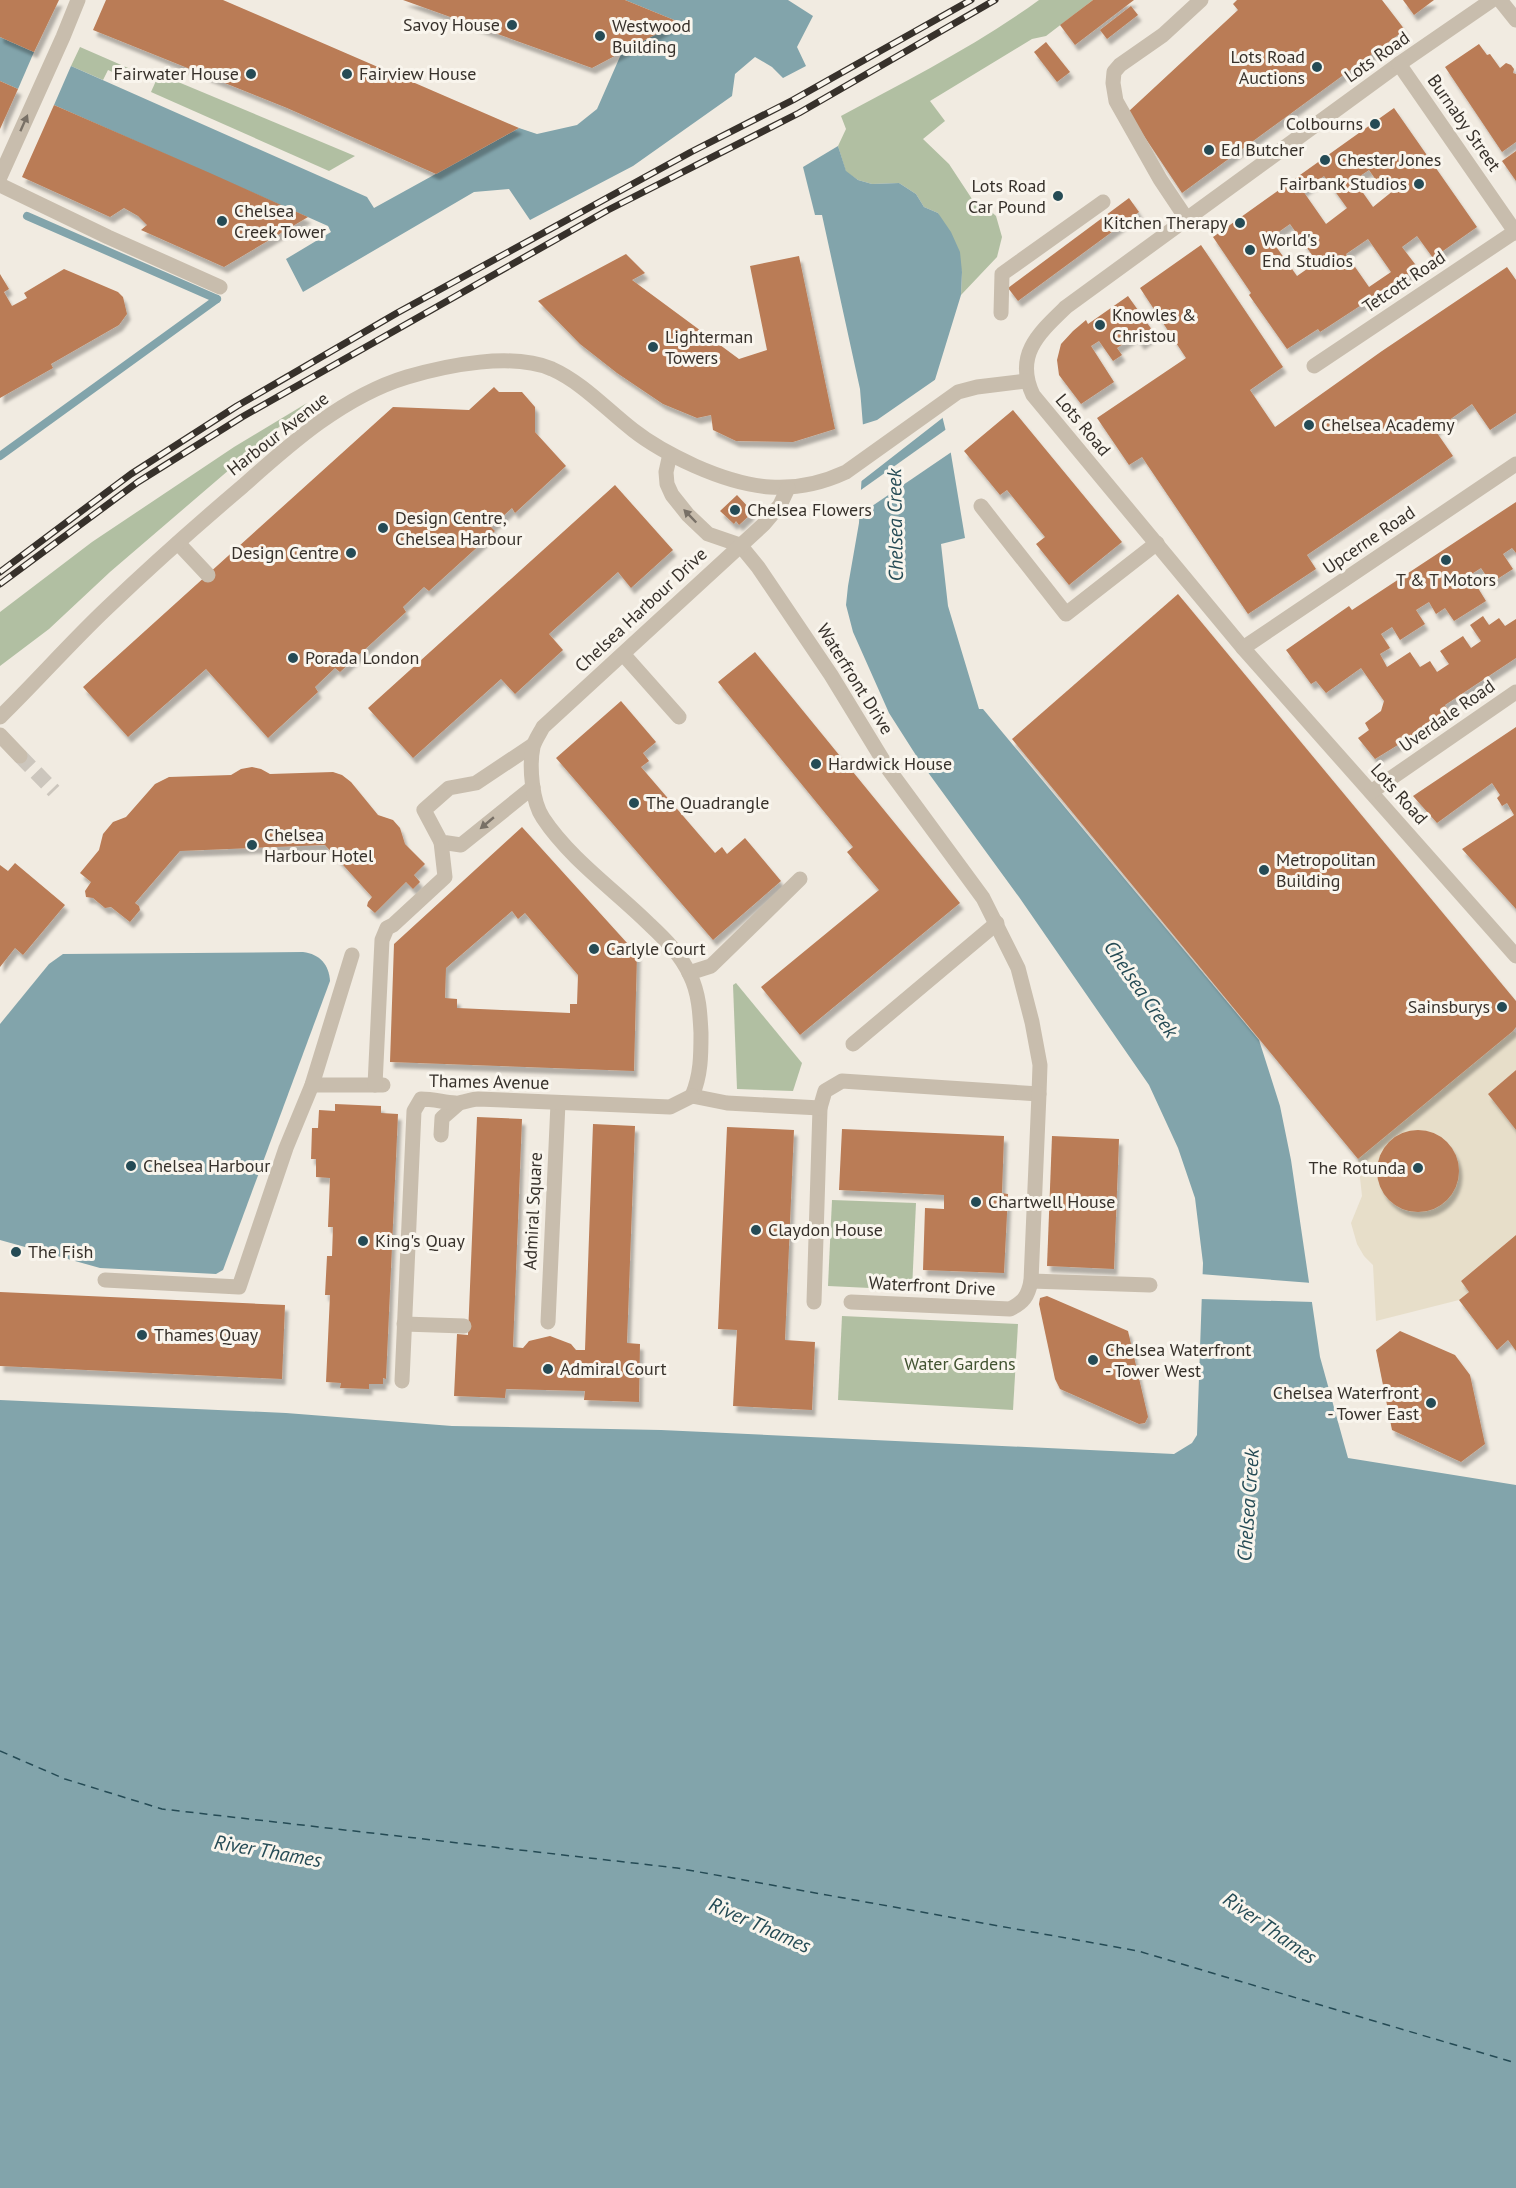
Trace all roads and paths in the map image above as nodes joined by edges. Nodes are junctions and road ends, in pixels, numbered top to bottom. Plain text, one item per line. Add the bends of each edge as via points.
1 (78, 0) edge
2 (1201, 0) edge
3 (1492, 0) edge
4 (1500, 0) edge
5 (1516, 20) edge
6 (1399, 64) junction
7 (0, 177) edge
8 (0, 185) edge
9 (1103, 202) dead end
10 (1186, 218) junction
11 (1516, 232) edge
12 (220, 287) dead end
13 (1001, 313) dead end
14 (1314, 366) dead end
15 (1026, 381) junction
16 (670, 454) junction
17 (1516, 464) edge
18 (788, 488) junction
19 (981, 506) dead end
20 (178, 543) junction
21 (1157, 543) junction
22 (740, 545) junction
23 (208, 575) dead end
24 (1243, 648) junction
25 (623, 654) junction
26 (1516, 692) edge
27 (0, 717) edge
28 (679, 717) dead end
29 (0, 735) edge
30 (533, 745) junction
31 (20, 756) tunnel mouth
32 (533, 787) junction
33 (1371, 792) junction
34 (441, 843) junction
35 (800, 879) dead end
36 (997, 923) junction
37 (1511, 940) edge
38 (352, 955) dead end
39 (1516, 956) edge
40 (689, 973) junction
41 (853, 1044) dead end
42 (312, 1085) junction
43 (1039, 1094) junction
44 (693, 1096) junction
45 (558, 1103) junction
46 (458, 1104) junction
47 (819, 1108) junction
48 (441, 1135) dead end
49 (105, 1280) dead end
50 (1031, 1281) junction
51 (1150, 1285) dead end
52 (813, 1302) dead end
53 (851, 1302) dead end
54 (548, 1322) dead end
55 (404, 1324) junction
56 (464, 1326) dead end
57 (402, 1381) dead end

7 -> 1 street
2 - 10 street via 1120,65 1114,72 1113,83 1116,101
3 - 6 street, Lots Road
4 - 5 street
6 - 10 street, Lots Road
6 - 11 street, Burnaby Street
8 - 12 street
9 - 13 street via 1002,274
10 - 15 street, Lots Road via 1066,307 1041,331 1029,348
11 - 14 street, Tetcott Road
15 - 18 street via 958,392 852,468 830,480
15 - 21 street, Lots Road via 1033,395
16 - 18 street, Harbour Avenue via 737,483
16 - 20 street, Harbour Avenue via 636,433 579,385 550,368 502,361 449,367 376,389 312,428
22 -> 16 street via 708,534 672,495 666,472
17 - 24 street, Upcerne Road
18 - 22 street, Chelsea Harbour Drive via 780,506
19 - 21 street via 1066,614
20 - 23 street
20 - 27 street, Harbour Avenue via 108,607
21 - 24 street, Lots Road
22 - 25 street, Chelsea Harbour Drive
22 - 36 street, Waterfront Drive via 784,604 889,770
24 - 33 street, Lots Road
25 - 28 street
25 - 30 street, Chelsea Harbour Drive via 543,727
26 - 33 street, Uverdale Road
29 - 31 street
30 - 32 street
30 - 34 street via 476,783 448,788 424,810
32 -> 34 street via 461,844
32 - 40 street via 542,816 565,845 670,944
33 - 37 street, Lots Road
34 - 42 street via 445,877 387,928 382,940 379,1085
35 - 40 street via 711,966
36 - 41 street
36 - 43 street, Waterfront Drive via 1018,968 1032,1022 1040,1065
37 - 39 street, Lots Road
38 - 42 street
40 - 44 street via 697,992 700,1023 701,1063
42 - 49 street via 286,1148 239,1287
43 - 47 street via 842,1081 825,1091
43 - 50 street, Waterfront Drive
44 - 45 street, Thames Avenue via 670,1107
44 - 47 street via 727,1103
45 - 46 street, Thames Avenue via 478,1098
45 - 54 street, Admiral Square
46 - 48 street via 442,1118
46 - 55 street, Thames Avenue via 421,1100 414,1111
47 - 52 street
50 - 51 street
50 - 53 street, Waterfront Drive via 1022,1303 1010,1309
55 - 56 street
55 - 57 street, Thames Avenue

